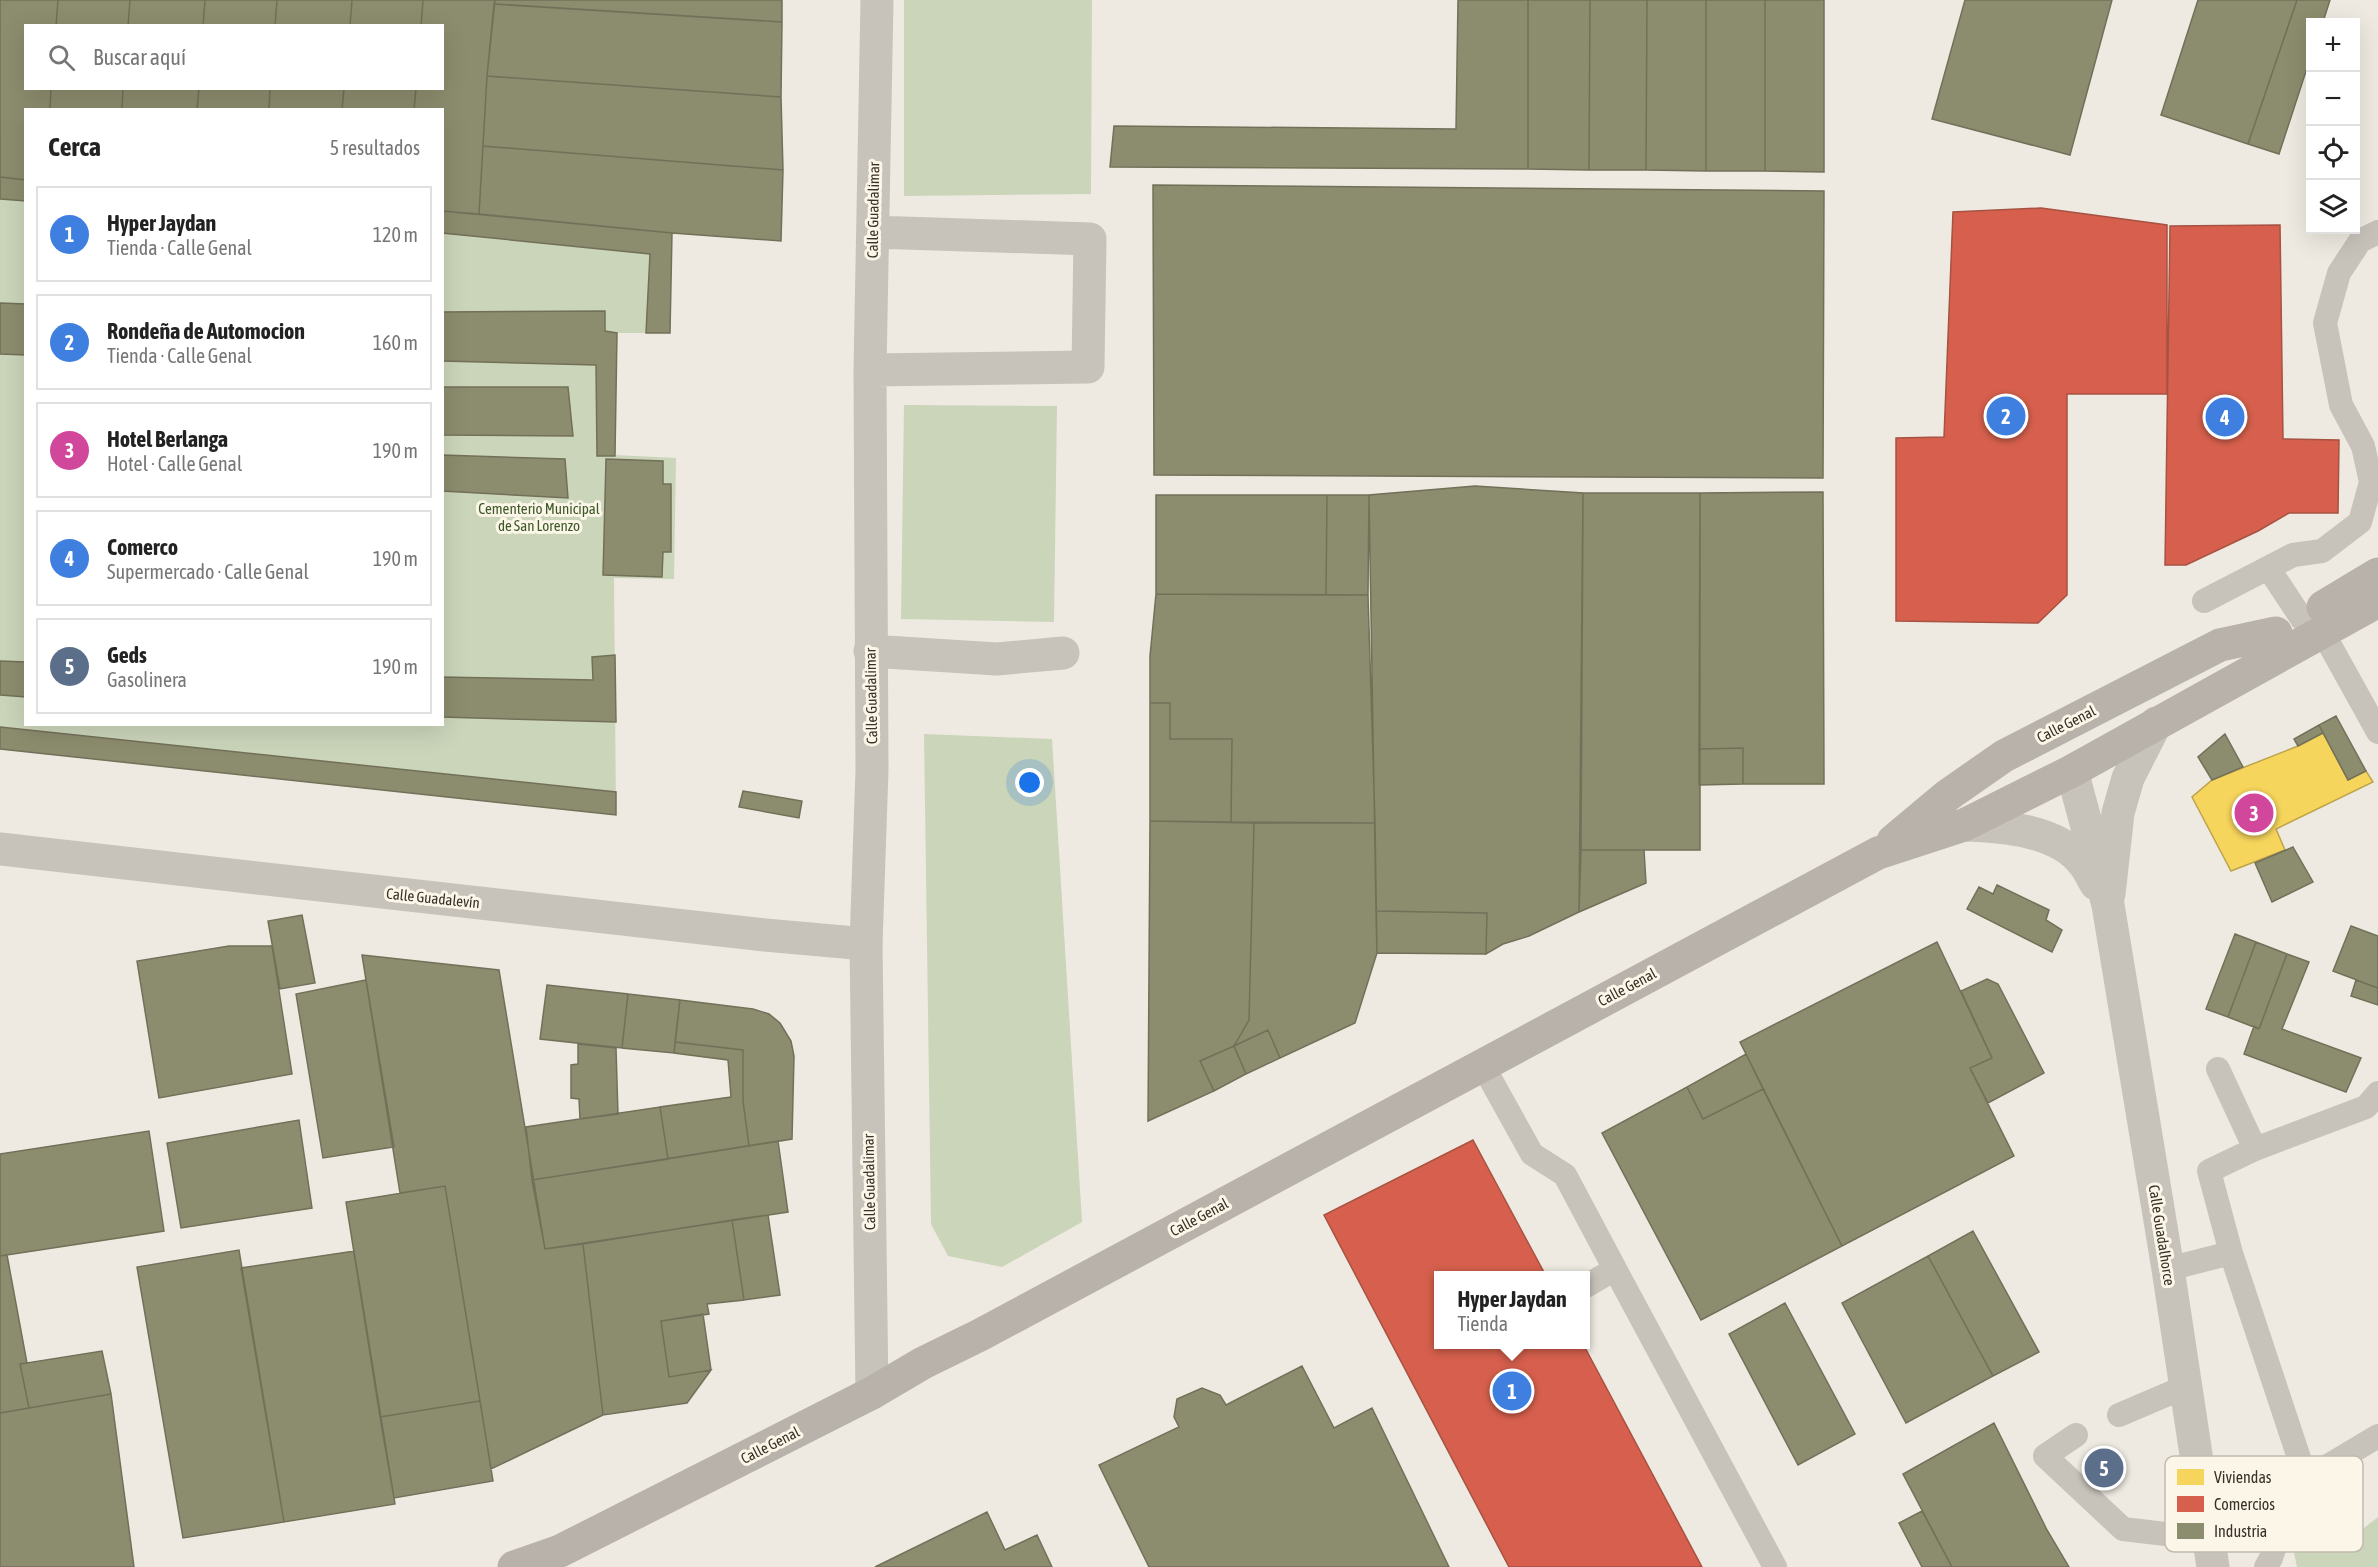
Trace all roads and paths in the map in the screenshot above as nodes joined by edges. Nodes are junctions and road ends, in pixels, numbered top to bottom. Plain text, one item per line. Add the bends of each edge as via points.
1 (877, 0) edge
2 (873, 232) junction
3 (2378, 232) edge
4 (870, 370) junction
5 (2270, 569) junction
6 (2378, 574) edge
7 (2204, 601) dead end
8 (2378, 601) edge
9 (2300, 628) junction
10 (870, 651) junction
11 (1064, 653) dead end
12 (2156, 723) junction
13 (2378, 732) edge
14 (2072, 771) junction
15 (1964, 825) junction
16 (0, 849) edge
17 (1878, 853) junction
18 (2108, 905) junction
19 (866, 944) junction
20 (1482, 1064) junction
21 (2217, 1069) dead end
22 (2378, 1093) edge
23 (2255, 1149) junction
24 (2231, 1253) junction
25 (1616, 1269) junction
26 (2168, 1269) junction
27 (1590, 1284) edge
28 (2187, 1386) junction
29 (872, 1393) junction
30 (2119, 1415) dead end
31 (2076, 1435) dead end
32 (2378, 1436) edge
33 (2197, 1456) edge
34 (2298, 1456) edge
35 (2345, 1456) edge
36 (2165, 1540) edge
37 (2273, 1552) edge
38 (562, 1559) edge
39 (514, 1567) edge
40 (1775, 1567) edge
41 (2266, 1567) edge

1 - 2 street, Calle Guadalimar
2 - 4 street, Calle Guadalimar
2 - 4 street via 1090,239 1088,367
3 - 5 lane via 2360,241 2338,273 2325,323 2341,405 2362,446 2371,482 2360,522 2322,551 2294,555
4 - 10 street, Calle Guadalimar
5 - 7 lane
5 - 9 lane
6 - 9 main road, Calle Genal
8 - 9 main road, Calle Genal
9 - 12 main road, Calle Genal
9 - 13 lane
9 - 14 main road, Calle Genal via 2080,739
9 - 17 main road, Calle Genal via 2220,645 2004,756 1948,795
10 - 11 street via 997,659
10 - 19 street, Calle Guadalimar via 872,770
12 - 14 main road, Calle Genal
12 - 18 street, Calle Guadalhorce via 2128,778 2118,813
14 - 15 main road, Calle Genal
14 - 18 street, Calle Guadalhorce
15 - 17 main road, Calle Genal
15 - 18 street, Calle Guadalhorce via 2017,828 2060,843 2083,862
16 - 19 street, Calle Guadalevín
17 - 20 main road, Calle Genal
18 - 26 street, Calle Guadalhorce
19 - 29 street, Calle Guadalimar
20 - 25 lane via 1532,1154 1565,1175
20 - 29 main road, Calle Genal
21 - 23 lane
22 - 23 lane via 2366,1107
23 - 24 lane via 2209,1171
24 - 26 lane
24 - 34 lane
25 - 27 lane
25 - 40 lane
26 - 28 street, Calle Guadalhorce
28 - 30 lane
28 - 33 street, Calle Guadalhorce
29 - 38 main road, Calle Genal
31 - 36 lane via 2045,1456 2123,1529
32 - 35 lane
37 - 41 lane
38 - 39 main road, Calle Genal

